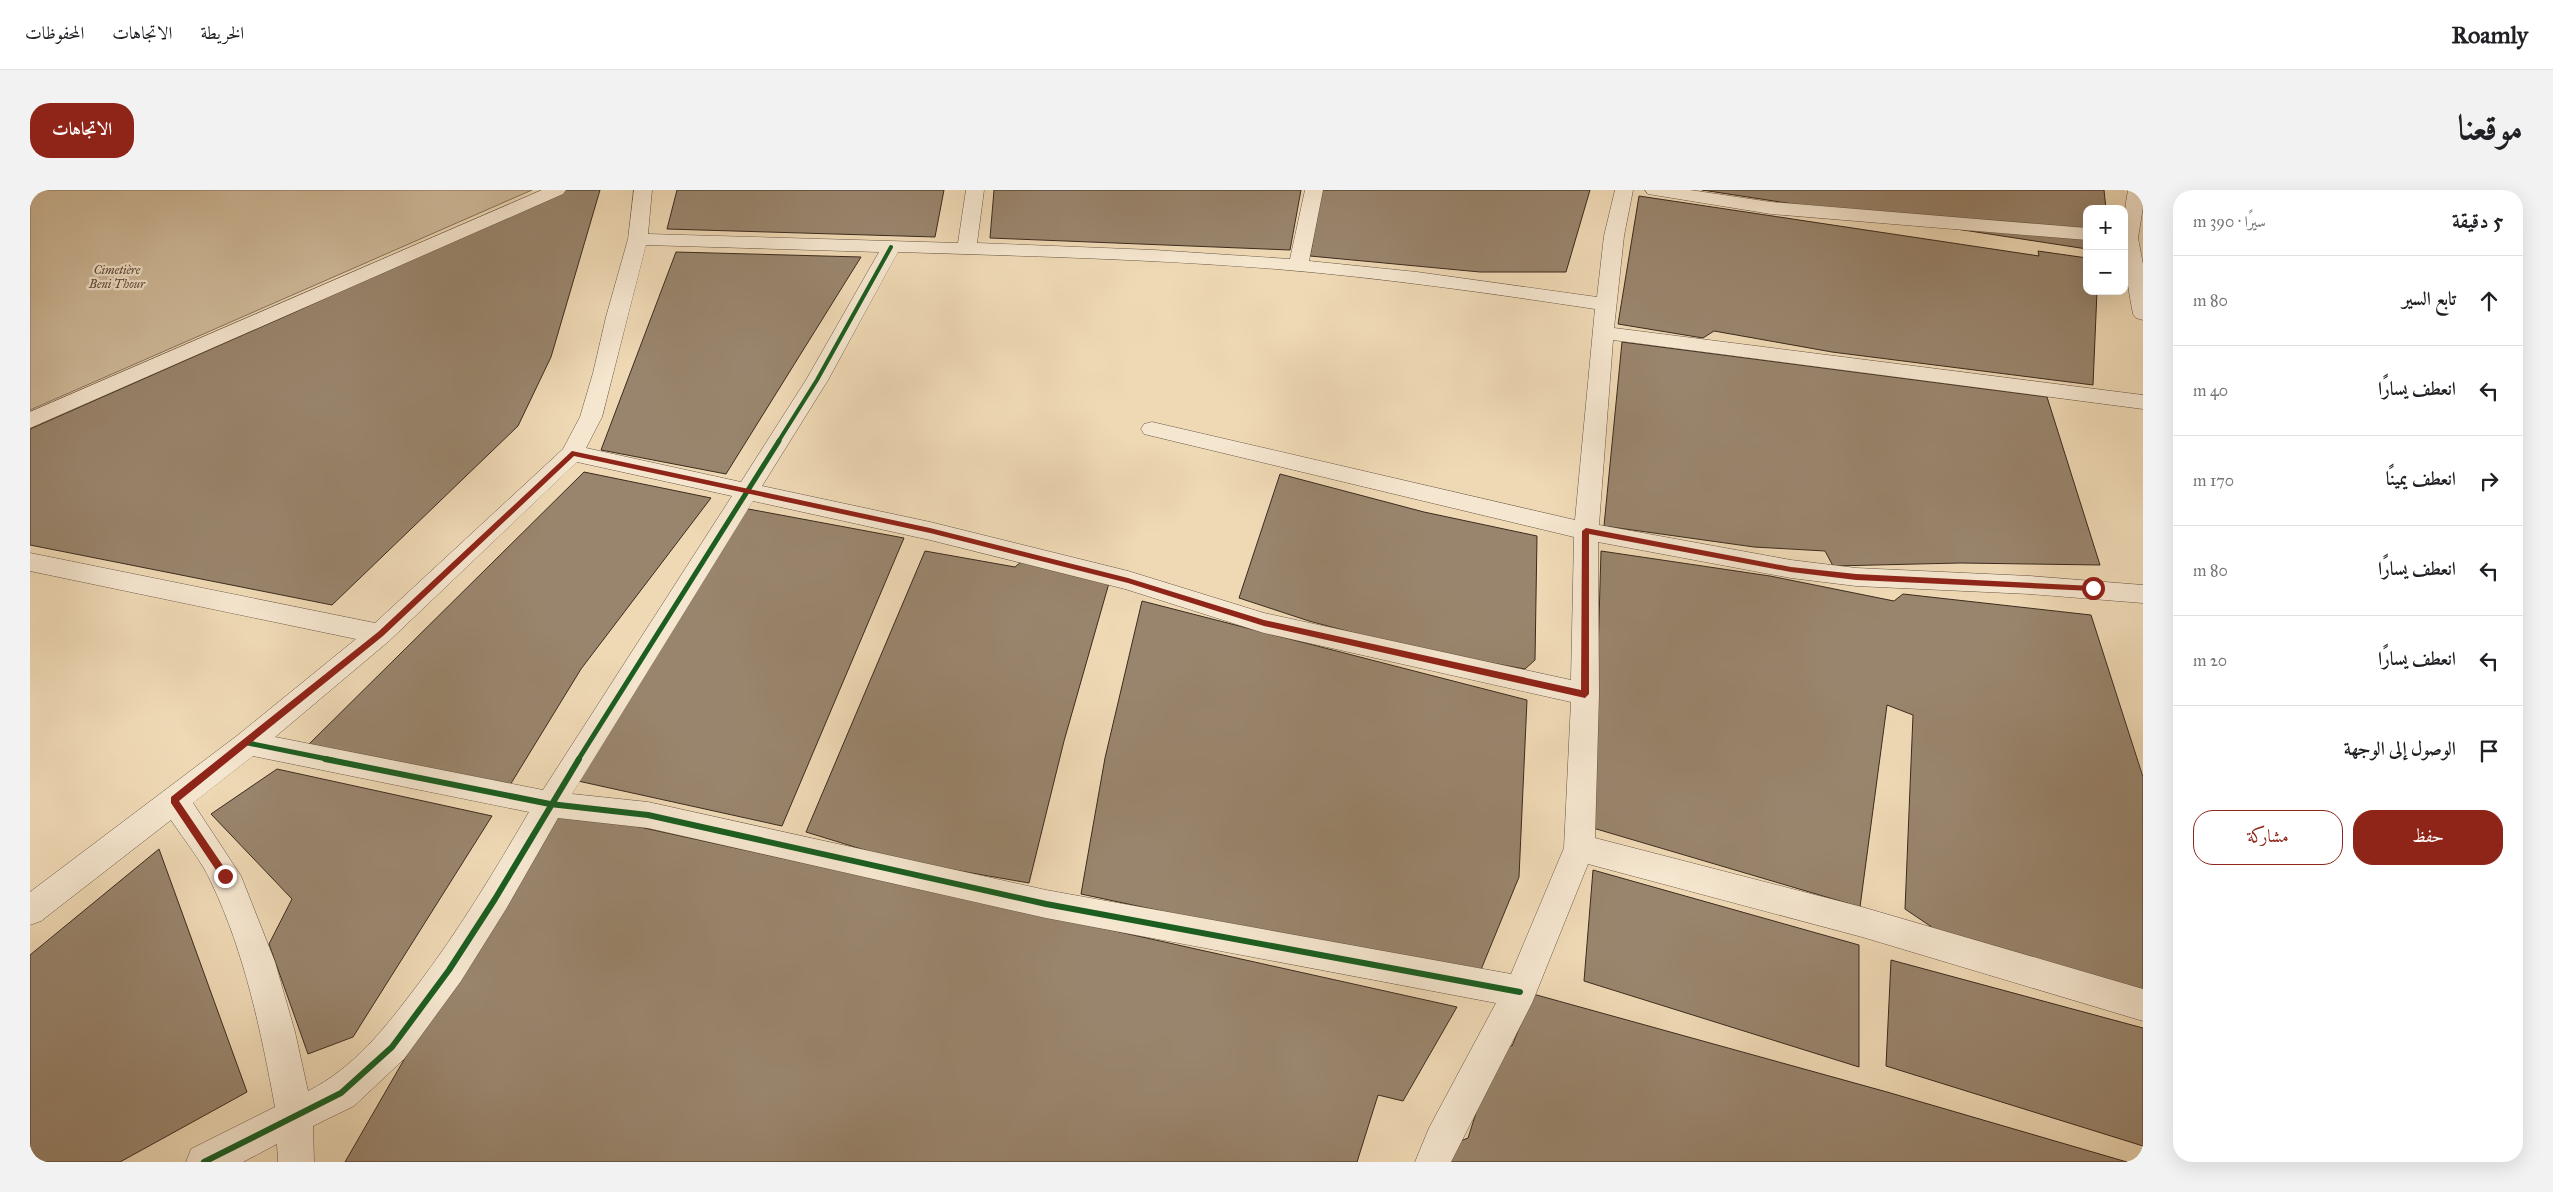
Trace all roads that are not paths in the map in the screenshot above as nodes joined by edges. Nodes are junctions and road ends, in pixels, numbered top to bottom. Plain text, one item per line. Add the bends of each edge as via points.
1 (556, 190) edge
2 (643, 190) edge
3 (975, 190) edge
4 (1314, 190) edge
5 (1624, 190) edge
6 (1654, 190) edge
7 (2139, 191) edge
8 (2131, 229) edge
9 (2083, 234) edge
10 (638, 239) junction
11 (891, 248) junction
12 (967, 249) junction
13 (1298, 266) junction
14 (1606, 304) junction
15 (2143, 314) edge
16 (1604, 333) junction
17 (2143, 402) edge
18 (30, 421) edge
19 (1152, 429) dead end
20 (572, 453) junction
21 (748, 491) junction
22 (1586, 531) junction
23 (30, 562) edge
24 (2143, 594) edge
25 (380, 634) junction
26 (1585, 694) junction
27 (248, 742) junction
28 (174, 800) junction
29 (550, 804) junction
30 (1579, 848) junction
31 (30, 911) edge
32 (1520, 992) junction
33 (2143, 1005) edge
34 (295, 1116) junction
35 (204, 1162) edge
36 (296, 1162) edge
37 (1433, 1162) edge

1 - 18 street
2 - 10 street
3 - 12 street
4 - 13 street
5 - 14 street via 1614,236
6 - 9 street via 1771,208
7 - 8 street
8 - 15 street
10 - 11 street
10 - 20 street via 591,417
11 - 12 street
11 - 21 street via 817,380
12 - 13 street
13 - 14 street
14 - 16 street
16 - 17 street
16 - 22 street
19 - 22 street
20 - 21 street
20 - 25 street
21 - 26 street via 930,530 1128,580 1264,623
21 - 29 street
22 - 24 street via 1791,569 1856,577 2030,584
22 - 26 street
23 - 25 street
25 - 27 street
26 - 30 street
27 - 28 street
27 - 29 street
28 - 31 street
28 - 34 street via 225,876 258,962 278,1032
29 - 32 street via 648,815 1046,904
29 - 34 street via 449,970 392,1047 341,1093
30 - 32 street
30 - 33 street via 1746,889 2039,972
32 - 37 street
34 - 35 street
34 - 36 street

